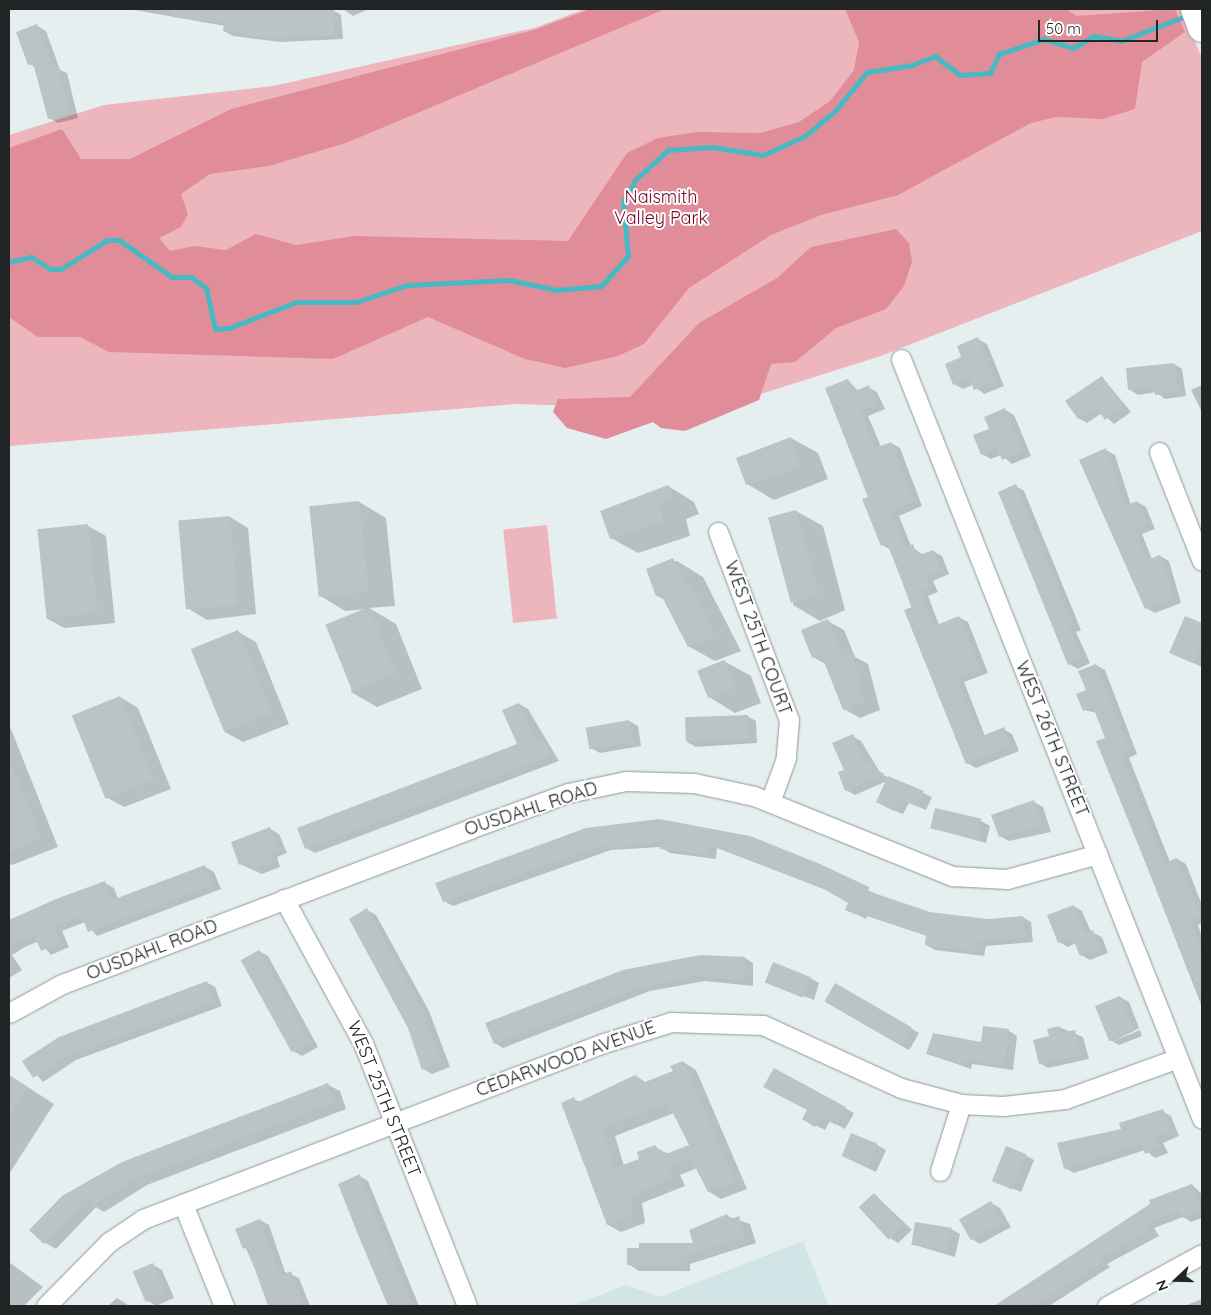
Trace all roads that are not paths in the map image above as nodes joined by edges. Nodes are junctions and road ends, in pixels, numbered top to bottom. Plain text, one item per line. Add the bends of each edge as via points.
1 (1195, 9) edge
2 (1202, 28) edge
3 (902, 359) dead end
4 (1158, 452) dead end
5 (718, 532) dead end
6 (1202, 562) edge
7 (770, 802) junction
8 (1098, 854) junction
9 (284, 899) junction
10 (9, 1013) edge
11 (1178, 1058) junction
12 (961, 1104) junction
13 (1202, 1119) edge
14 (394, 1123) junction
15 (940, 1170) dead end
16 (183, 1204) junction
17 (1202, 1254) edge
18 (46, 1306) edge
19 (224, 1306) edge
20 (467, 1306) edge
21 (1107, 1306) edge

1 - 2 street
3 - 8 street, WEST 26TH STREET
4 - 6 street
5 - 7 street, WEST 25TH COURT via 789,720 786,758
7 - 8 street, OUSDAHL ROAD via 952,876 1007,880
7 - 9 street, OUSDAHL ROAD via 694,783 626,781 592,786
8 - 11 street, WEST 26TH STREET
9 - 10 street, OUSDAHL ROAD via 62,984
9 - 14 street, WEST 25TH STREET via 342,998
11 - 12 street, CEDARWOOD AVENUE via 1065,1099 1003,1106
11 - 13 street, WEST 26TH STREET
12 - 14 street, CEDARWOOD AVENUE via 901,1088 784,1031 743,1021 696,1020 641,1030
12 - 15 street
14 - 16 street, CEDARWOOD AVENUE
14 - 20 street, WEST 25TH STREET
16 - 18 street, CEDARWOOD AVENUE via 124,1230
16 - 19 street
17 - 21 street

